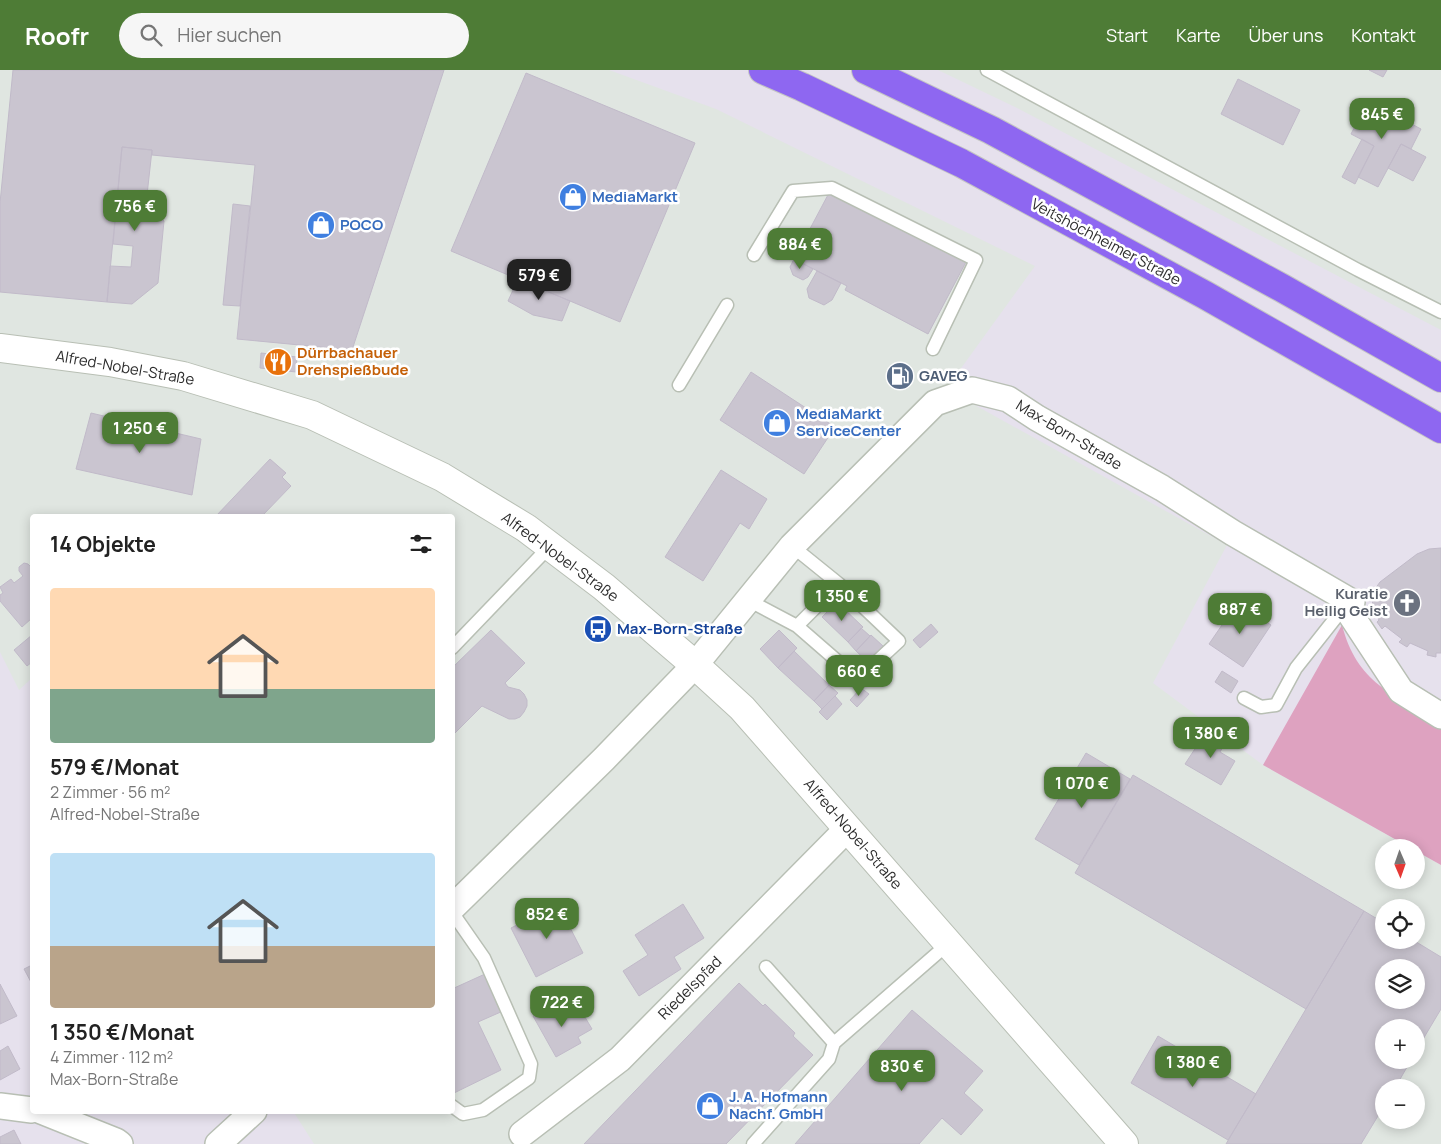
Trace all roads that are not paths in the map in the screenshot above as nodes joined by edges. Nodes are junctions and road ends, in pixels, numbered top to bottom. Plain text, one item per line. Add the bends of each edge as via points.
1 (763, 70) edge
2 (866, 70) edge
3 (987, 70) edge
4 (754, 255) dead end
5 (728, 305) dead end
6 (1441, 312) edge
7 (0, 348) edge
8 (933, 349) dead end
9 (1441, 378) edge
10 (679, 385) dead end
11 (1441, 429) edge
12 (550, 546) junction
13 (792, 546) junction
14 (839, 584) junction
15 (748, 600) junction
16 (1345, 606) junction
17 (797, 626) junction
18 (455, 645) edge
19 (695, 665) junction
20 (1244, 698) dead end
21 (1441, 716) edge
22 (848, 828) junction
23 (455, 905) edge
24 (455, 916) edge
25 (949, 943) junction
26 (766, 967) dead end
27 (834, 1043) junction
28 (0, 1106) edge
29 (455, 1108) edge
30 (30, 1110) edge
31 (48, 1114) edge
32 (251, 1114) edge
33 (522, 1134) dead end
34 (120, 1144) edge
35 (218, 1144) edge
36 (754, 1144) edge
37 (1124, 1144) edge

1 - 11 highway, Veitshöchheimer Straße via 969,168 1205,295
2 - 9 highway via 992,130
3 - 6 lane
4 - 8 lane via 793,191 832,188 976,260
5 - 10 lane
7 - 12 street, Alfred-Nobel-Straße via 110,362 183,376 312,415 442,477
12 - 18 lane
12 - 19 street, Alfred-Nobel-Straße via 604,587
13 - 14 lane
13 - 15 street, Max-Born-Straße
13 - 16 street, Max-Born-Straße via 935,403 972,390 1008,399 1162,488 1352,602
14 - 17 lane
14 - 17 lane via 899,641 858,679
15 - 17 lane
15 - 19 street, Max-Born-Straße
16 - 20 lane via 1296,668 1276,705 1261,706
16 - 21 street, Max-Born-Straße via 1401,691
19 - 22 street, Alfred-Nobel-Straße via 742,708
19 - 23 street, Max-Born-Straße via 604,760
22 - 25 street, Alfred-Nobel-Straße
22 - 33 street, Riedelspfad via 620,1059
24 - 29 lane via 484,958 531,1064 529,1078 483,1110 463,1114
25 - 27 lane
25 - 37 street, Alfred-Nobel-Straße
26 - 27 lane
27 - 36 lane via 829,1059
28 - 30 street
31 - 34 street
32 - 35 street

